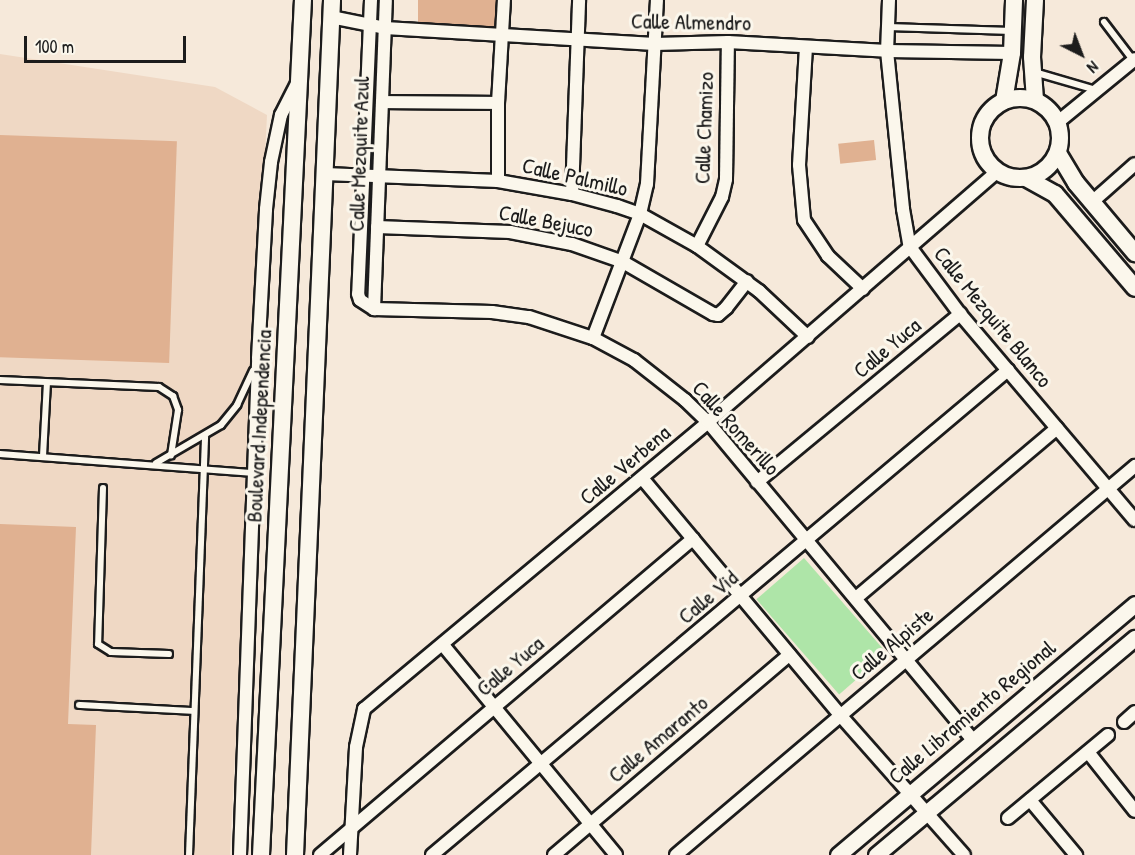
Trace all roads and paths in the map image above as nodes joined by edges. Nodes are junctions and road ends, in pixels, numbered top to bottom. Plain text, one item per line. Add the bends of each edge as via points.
1 (303, 0) edge
2 (371, 0) edge
3 (386, 0) edge
4 (504, 0) edge
5 (579, 0) edge
6 (657, 0) edge
7 (889, 0) edge
8 (1014, 0) edge
9 (1035, 0) edge
10 (332, 8) edge
11 (1104, 22) dead end
12 (369, 25) junction
13 (888, 27) junction
14 (385, 28) junction
15 (1012, 31) junction
16 (502, 35) junction
17 (577, 39) junction
18 (728, 42) junction
19 (655, 44) junction
20 (806, 47) junction
21 (887, 51) junction
22 (1012, 53) junction
23 (1134, 60) edge
24 (1032, 72) junction
25 (300, 80) junction
26 (1097, 90) junction
27 (1035, 100) junction
28 (1004, 101) junction
29 (382, 102) junction
30 (498, 104) junction
31 (1058, 122) junction
32 (1058, 153) junction
33 (1135, 164) edge
34 (997, 172) junction
35 (325, 174) junction
36 (364, 176) junction
37 (380, 177) junction
38 (1026, 178) junction
39 (498, 181) junction
40 (573, 194) junction
41 (1092, 202) junction
42 (640, 214) junction
43 (377, 227) junction
44 (697, 246) junction
45 (910, 247) junction
46 (1135, 253) edge
47 (623, 262) junction
48 (747, 281) junction
49 (1135, 288) edge
50 (864, 289) junction
51 (374, 309) junction
52 (960, 314) junction
53 (808, 337) junction
54 (593, 338) junction
55 (258, 358) junction
56 (1008, 370) junction
57 (0, 380) edge
58 (47, 383) junction
59 (708, 422) junction
60 (1057, 428) junction
61 (205, 436) junction
62 (0, 454) edge
63 (171, 455) junction
64 (43, 456) junction
65 (154, 464) junction
66 (1135, 466) edge
67 (203, 468) junction
68 (255, 473) junction
69 (642, 478) junction
70 (758, 482) junction
71 (103, 488) dead end
72 (1108, 489) junction
73 (1135, 520) edge
74 (693, 539) junction
75 (808, 540) junction
76 (741, 597) junction
77 (856, 598) junction
78 (1135, 604) edge
79 (1135, 638) edge
80 (442, 645) junction
81 (169, 654) dead end
82 (789, 655) junction
83 (907, 659) junction
84 (80, 705) dead end
85 (494, 707) junction
86 (193, 711) junction
87 (1135, 712) edge
88 (840, 715) junction
89 (1124, 722) dead end
90 (1108, 735) dead end
91 (973, 740) junction
92 (1088, 752) junction
93 (541, 765) junction
94 (910, 794) junction
95 (1030, 800) junction
96 (1135, 811) edge
97 (927, 812) junction
98 (1008, 818) dead end
99 (590, 823) junction
100 (354, 825) junction
101 (189, 855) edge
102 (240, 855) edge
103 (261, 855) edge
104 (295, 855) edge
105 (320, 855) edge
106 (351, 855) edge
107 (432, 855) edge
108 (554, 855) edge
109 (616, 855) edge
110 (676, 855) edge
111 (838, 855) edge
112 (876, 855) edge
113 (964, 855) edge
114 (1076, 855) edge

1 - 25 main road, Boulevard Independencia
2 - 12 street
3 - 14 street, Calle Mezquite Azul
4 - 16 street
5 - 17 street
6 - 19 street
7 - 13 street, Calle Mezquite Blanco
8 - 15 main road
9 - 24 main road
10 - 12 street, Calle Almendro
10 - 35 main road
11 - 23 lane
12 - 14 street, Calle Almendro
12 - 36 street
13 - 15 lane
13 - 21 street, Calle Mezquite Blanco
14 - 16 street, Calle Almendro
14 - 29 street, Calle Mezquite Azul
15 - 22 main road
16 - 17 street, Calle Almendro
16 - 30 street
17 - 19 street, Calle Almendro
17 - 40 street
18 - 19 street, Calle Almendro
18 - 20 street, Calle Almendro
18 - 44 street, Calle Chamizo via 726,178 718,206
19 - 42 street via 649,164
20 - 21 street, Calle Almendro
20 - 50 street via 799,165 804,220 828,256
21 - 22 street, Calle Almendro
21 - 45 street, Calle Mezquite Blanco
22 - 28 main road
23 - 26 street
24 - 26 lane
24 - 27 main road
25 - 55 street via 281,115 271,162
25 - 103 main road, Boulevard Independencia
26 - 31 street
27 - 28 main road
27 - 31 main road
28 - 34 main road via 992,109 980,135 981,149
29 - 30 street
29 - 37 street, Calle Mezquite Azul
30 - 39 street
31 - 32 main road
32 - 38 main road via 1040,174
32 - 41 main road
33 - 41 street
34 - 38 main road via 1016,179
34 - 45 street, Calle Verbena
35 - 36 street, Calle Palmillo
35 - 104 main road
36 - 37 street, Calle Palmillo
36 - 51 street via 358,294 363,304
37 - 39 street, Calle Palmillo
37 - 43 street, Calle Mezquite Azul
38 - 49 main road via 1055,194
39 - 40 street, Calle Palmillo
40 - 42 street, Calle Palmillo
41 - 46 main road
42 - 44 street, Calle Palmillo
42 - 47 street
43 - 47 street, Calle Bejuco via 510,232 572,244
43 - 51 street, Calle Mezquite Azul
44 - 48 street, Calle Palmillo
45 - 50 street, Calle Verbena
45 - 52 street, Calle Mezquite Blanco
47 - 48 street, Calle Bejuco via 713,314 726,308
47 - 54 street
48 - 53 street, Calle Palmillo
50 - 53 street, Calle Verbena
51 - 54 street, Calle Romerillo via 492,312 549,322
52 - 56 street, Calle Mezquite Blanco
52 - 70 street, Calle Yuca
53 - 59 street, Calle Verbena
54 - 59 street, Calle Romerillo via 634,360
55 - 61 lane via 237,405 221,425
55 - 68 street
56 - 60 street, Calle Mezquite Blanco
56 - 75 street, Calle Vid
57 - 58 lane
58 - 63 lane via 159,387 167,391 177,401 178,410
58 - 64 lane
59 - 69 street, Calle Verbena
59 - 70 street, Calle Romerillo
60 - 72 street, Calle Mezquite Blanco
60 - 77 street
61 - 63 lane
61 - 67 lane
62 - 64 lane
63 - 65 lane
64 - 65 lane
65 - 67 lane
66 - 72 street, Calle Alpiste
67 - 68 lane
67 - 86 lane
68 - 102 street
69 - 74 street
69 - 80 street, Calle Verbena
70 - 75 street, Calle Romerillo
71 - 81 lane via 98,644 111,652
72 - 73 street, Calle Mezquite Blanco
72 - 83 street, Calle Alpiste
74 - 76 street
74 - 85 street, Calle Yuca
75 - 76 street, Calle Vid
75 - 77 street, Calle Romerillo
76 - 82 street
76 - 93 street, Calle Vid
77 - 83 street, Calle Romerillo
78 - 91 street, Calle Libramiento Regional
79 - 97 street
80 - 85 street
80 - 100 street, Calle Verbena via 364,709 356,747
82 - 88 street
82 - 99 street, Calle Amaranto
83 - 88 street, Calle Alpiste
83 - 91 street, Calle Romerillo
84 - 86 lane
85 - 93 street
85 - 100 street, Calle Yuca
86 - 101 lane
87 - 89 street
88 - 94 street
88 - 110 street, Calle Alpiste
90 - 92 street
91 - 94 street, Calle Libramiento Regional
92 - 95 street
92 - 96 street
93 - 99 street
93 - 107 street, Calle Vid
94 - 97 street
94 - 111 street, Calle Libramiento Regional
95 - 98 street
95 - 114 street
97 - 112 street
97 - 113 street
99 - 108 street, Calle Amaranto
99 - 109 street
100 - 105 street, Calle Yuca
100 - 106 street

